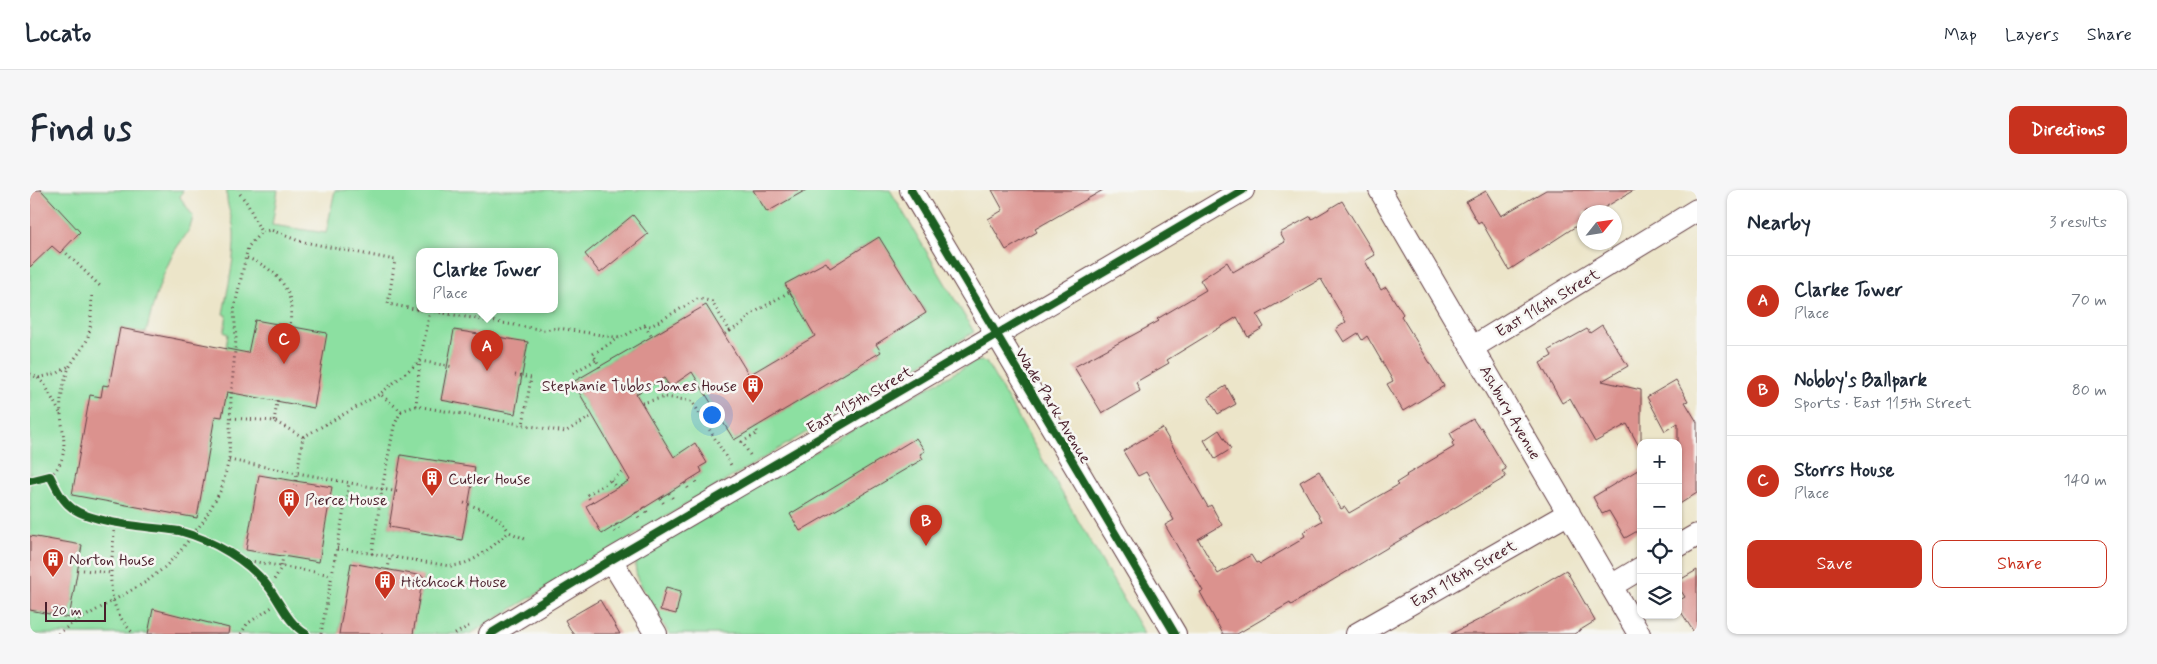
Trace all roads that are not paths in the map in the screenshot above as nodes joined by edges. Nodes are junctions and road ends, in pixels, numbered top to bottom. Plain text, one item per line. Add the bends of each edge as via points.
1 (911, 190) edge
2 (1243, 190) edge
3 (1380, 190) edge
4 (1697, 210) edge
5 (996, 335) junction
6 (1473, 347) junction
7 (1569, 513) junction
8 (1697, 535) edge
9 (1682, 544) edge
10 (611, 560) junction
11 (1637, 570) edge
12 (1611, 586) junction
13 (490, 634) edge
14 (656, 634) edge
15 (1175, 634) edge
16 (1357, 634) edge
17 (1639, 634) edge

1 - 5 street, Wade Park Avenue
2 - 5 street, East 115th Street
3 - 6 street, Ashbury Avenue
4 - 6 street, East 116th Street
5 - 10 street, East 115th Street
5 - 15 street, Wade Park Avenue
6 - 7 street, Ashbury Avenue
7 - 12 street, Ashbury Avenue
7 - 16 street, East 118th Street
8 - 9 street
10 - 13 street, East 115th Street
10 - 14 street
11 - 12 street
12 - 17 street, Ashbury Avenue

